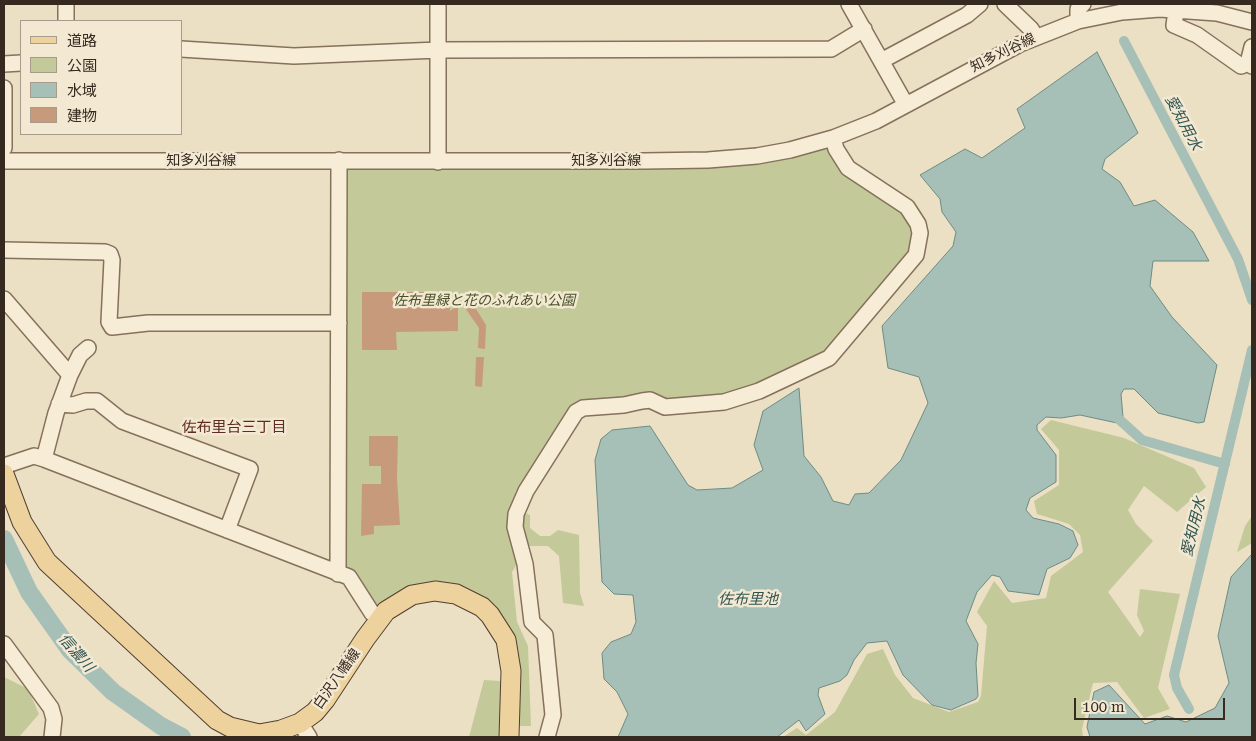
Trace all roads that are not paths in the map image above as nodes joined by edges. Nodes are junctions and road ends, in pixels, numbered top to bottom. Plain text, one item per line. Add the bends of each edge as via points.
1 (66, 4) edge
2 (438, 4) edge
3 (848, 4) edge
4 (980, 4) edge
5 (1005, 4) edge
6 (1083, 4) edge
7 (1176, 10) edge
8 (66, 20) edge
9 (1078, 21) junction
10 (1252, 22) edge
11 (864, 29) junction
12 (1036, 37) junction
13 (1252, 47) edge
14 (182, 49) edge
15 (438, 50) junction
16 (881, 61) junction
17 (20, 63) edge
18 (4, 64) edge
19 (1250, 65) edge
20 (4, 88) edge
21 (906, 106) junction
22 (833, 138) junction
23 (4, 148) edge
24 (338, 160) junction
25 (4, 161) edge
26 (438, 162) junction
27 (4, 250) edge
28 (4, 299) edge
29 (338, 323) junction
30 (88, 348) dead end
31 (70, 375) junction
32 (59, 404) junction
33 (44, 459) junction
34 (4, 466) edge
35 (4, 474) edge
36 (227, 530) junction
37 (338, 574) junction
38 (379, 620) junction
39 (4, 644) edge
40 (304, 730) edge
41 (52, 737) edge
42 (509, 737) edge
43 (547, 737) edge

1 - 8 street
2 - 15 street
3 - 11 street
4 - 16 street
5 - 12 street via 1031,28
6 - 9 street via 1078,9
7 - 9 street, 知多刈谷線 via 1122,12
7 - 10 street, 知多刈谷線 via 1217,13
7 - 19 street via 1174,25 1197,35 1241,66
9 - 12 street, 知多刈谷線
11 - 15 street via 831,49
11 - 16 street
12 - 21 street, 知多刈谷線 via 976,66
13 - 19 street
14 - 15 street via 294,56
15 - 26 street
16 - 21 street
17 - 18 street
20 - 23 street
21 - 22 street, 知多刈谷線
22 - 26 street, 知多刈谷線 via 790,150 708,160
22 - 43 street via 836,150 848,168 907,207 920,233 916,255 829,358 759,391 724,402 665,407 642,400 624,405 583,408 576,412 526,490 516,514 515,527 525,559 532,622 545,636 553,715
24 - 25 street, 知多刈谷線
24 - 26 street, 知多刈谷線
24 - 29 street
27 - 29 street via 110,254 109,322 112,327 148,323
28 - 31 street
29 - 37 street
30 - 31 street via 80,355
31 - 32 street
32 - 33 street
32 - 36 street via 97,401 122,421 250,469
33 - 34 street via 34,456
33 - 36 street
35 - 40 main road, 白沢八幡線 via 22,522 47,562 217,720 230,727 259,734
36 - 37 street
37 - 38 street via 349,577
38 - 40 main road, 白沢八幡線
38 - 42 main road, 白沢八幡線 via 403,600 427,592 456,594 482,607 500,629 510,652
39 - 41 street via 51,708 54,719

